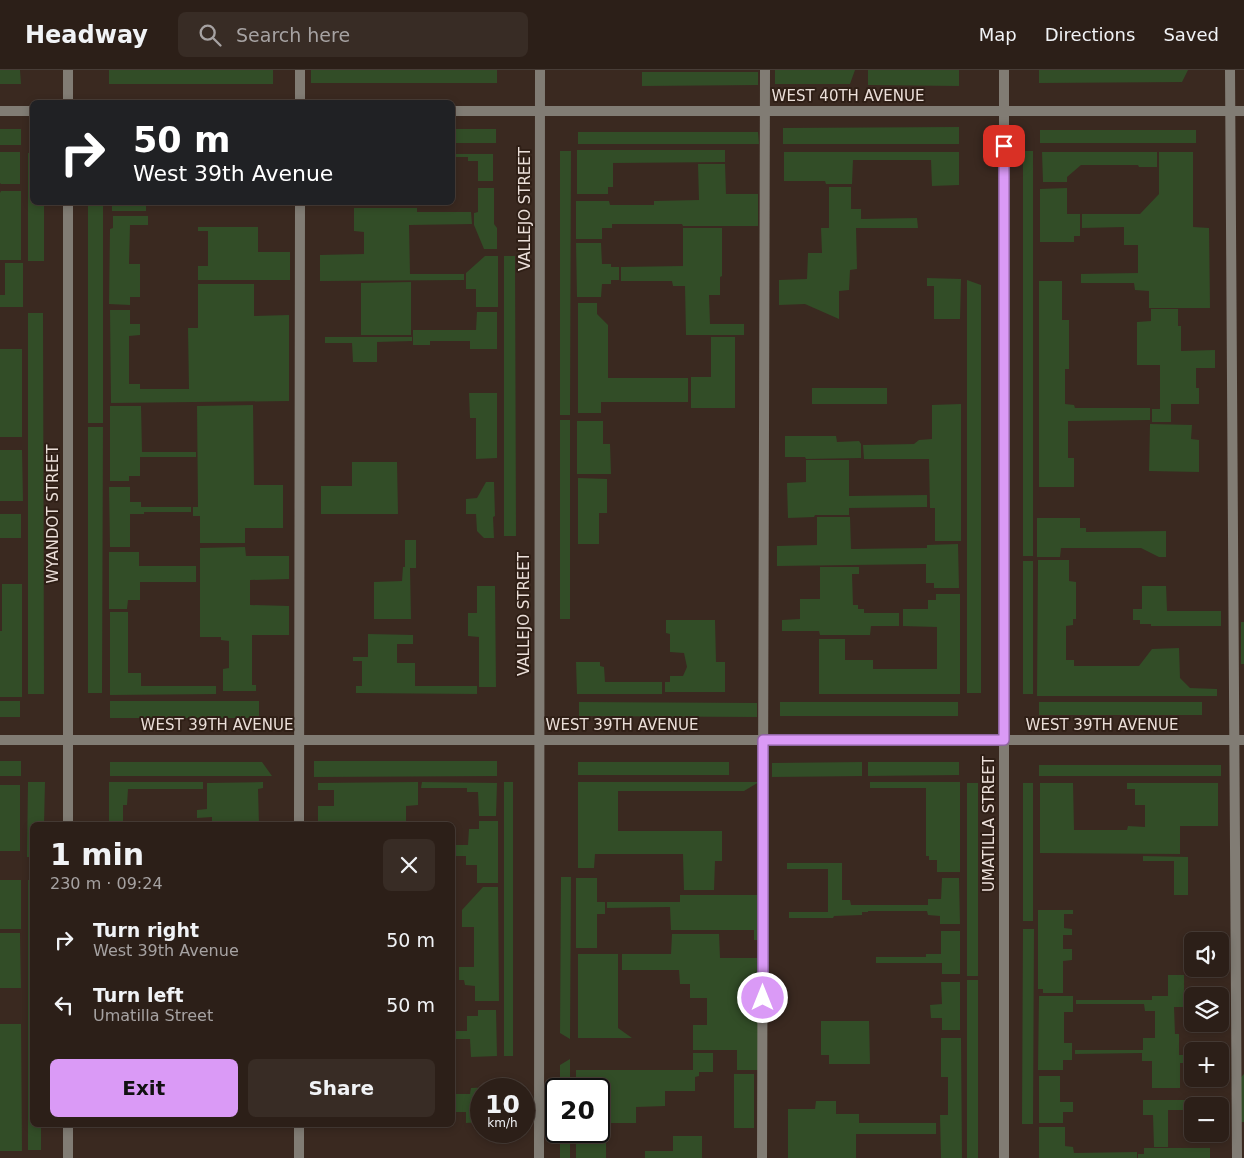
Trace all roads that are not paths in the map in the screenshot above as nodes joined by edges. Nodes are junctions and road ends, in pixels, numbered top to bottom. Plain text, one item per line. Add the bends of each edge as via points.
1 (68, 70) edge
2 (300, 70) edge
3 (540, 70) edge
4 (764, 70) edge
5 (1004, 70) edge
6 (1230, 70) edge
7 (68, 100) edge
8 (300, 100) edge
9 (0, 111) edge
10 (30, 111) edge
11 (455, 111) edge
12 (540, 111) junction
13 (764, 111) junction
14 (1004, 111) junction
15 (1230, 111) junction
16 (1244, 111) edge
17 (68, 205) edge
18 (300, 205) edge
19 (0, 740) edge
20 (68, 740) junction
21 (299, 740) junction
22 (539, 740) junction
23 (763, 740) junction
24 (1004, 740) junction
25 (1239, 740) edge
26 (68, 822) edge
27 (299, 822) edge
28 (68, 1127) edge
29 (299, 1127) edge
30 (68, 1158) edge
31 (299, 1158) edge
32 (539, 1158) edge
33 (762, 1158) edge
34 (1004, 1158) edge
35 (1237, 1158) edge

1 - 7 street
2 - 8 street
3 - 12 street, VALLEJO STREET
4 - 13 street
5 - 14 street, UMATILLA STREET
6 - 15 street
9 - 10 street
11 - 12 street, WEST 40TH AVENUE
12 - 13 street, WEST 40TH AVENUE
12 - 22 street, VALLEJO STREET
13 - 14 street, WEST 40TH AVENUE
13 - 23 street
14 - 15 street, WEST 40TH AVENUE
14 - 24 street, UMATILLA STREET
15 - 16 street, WEST 40TH AVENUE
15 - 25 street
17 - 20 street, WYANDOT STREET
18 - 21 street
19 - 20 street, WEST 39TH AVENUE
20 - 21 street, WEST 39TH AVENUE
20 - 26 street, WYANDOT STREET
21 - 22 street, WEST 39TH AVENUE
21 - 27 street
22 - 23 street, WEST 39TH AVENUE
22 - 32 street, VALLEJO STREET
23 - 24 street, WEST 39TH AVENUE
23 - 33 street
24 - 25 street, WEST 39TH AVENUE
24 - 34 street, UMATILLA STREET
25 - 35 street
28 - 30 street
29 - 31 street

